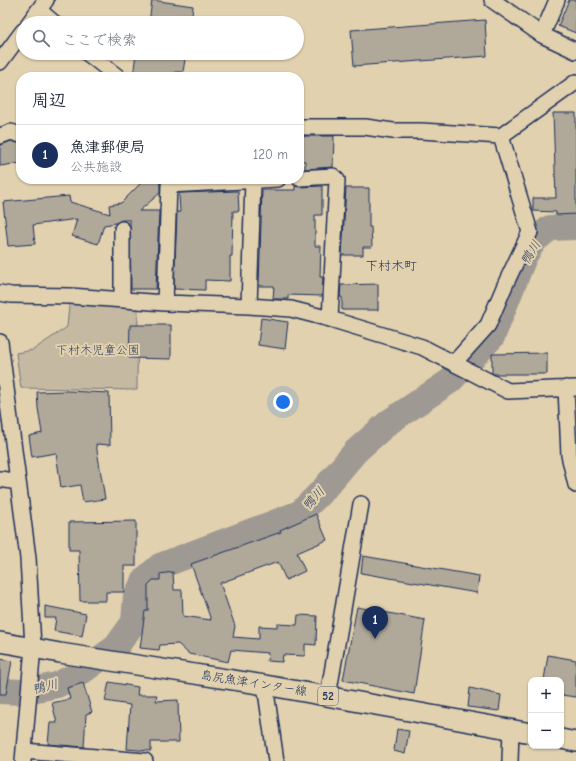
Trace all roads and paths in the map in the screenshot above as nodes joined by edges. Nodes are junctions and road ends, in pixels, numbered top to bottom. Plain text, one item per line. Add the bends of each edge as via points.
1 (492, 0) edge
2 (557, 0) edge
3 (42, 5) edge
4 (34, 16) edge
5 (49, 16) edge
6 (542, 35) junction
7 (16, 40) edge
8 (576, 51) edge
9 (96, 60) edge
10 (0, 62) edge
11 (112, 72) edge
12 (576, 82) edge
13 (304, 127) edge
14 (16, 134) edge
15 (0, 136) edge
16 (501, 136) junction
17 (304, 178) edge
18 (186, 184) edge
19 (253, 184) edge
20 (122, 229) dead end
21 (0, 293) edge
22 (122, 300) junction
23 (165, 303) junction
24 (249, 306) junction
25 (330, 319) junction
26 (0, 342) edge
27 (454, 363) junction
28 (571, 388) edge
29 (0, 480) edge
30 (18, 482) junction
31 (576, 484) edge
32 (361, 504) dead end
33 (0, 642) edge
34 (33, 647) junction
35 (266, 685) junction
36 (328, 696) junction
37 (510, 729) junction
38 (528, 732) edge
39 (564, 740) edge
40 (576, 742) edge
41 (24, 756) edge
42 (122, 760) edge
43 (145, 761) edge
44 (276, 761) edge
45 (510, 761) edge

1 - 6 street
2 - 6 street
3 - 4 street
3 - 5 street
6 - 8 street
7 - 10 street
9 - 11 street
12 - 16 street
13 - 16 street via 365,127 393,131
14 - 15 street via 11,132
16 - 27 street via 530,232 488,326
17 - 25 street via 333,176 337,180
18 - 23 street via 169,185
19 - 24 street
20 - 22 street
21 - 22 street
22 - 23 street
23 - 24 street
24 - 25 street via 291,310
25 - 27 street via 422,347
26 - 30 street
27 - 28 street via 508,391
28 - 31 street via 569,455
29 - 30 street
30 - 34 street via 28,558
32 - 36 street
33 - 34 main road, 島尻魚津インター線 / 52
34 - 35 main road, 島尻魚津インター線 / 52
34 - 41 street
35 - 36 main road, 島尻魚津インター線 / 52
35 - 44 street
36 - 37 main road, 島尻魚津インター線 / 52
37 - 38 main road, 島尻魚津インター線 / 52
37 - 45 street
39 - 40 main road
41 - 42 street
42 - 43 street

